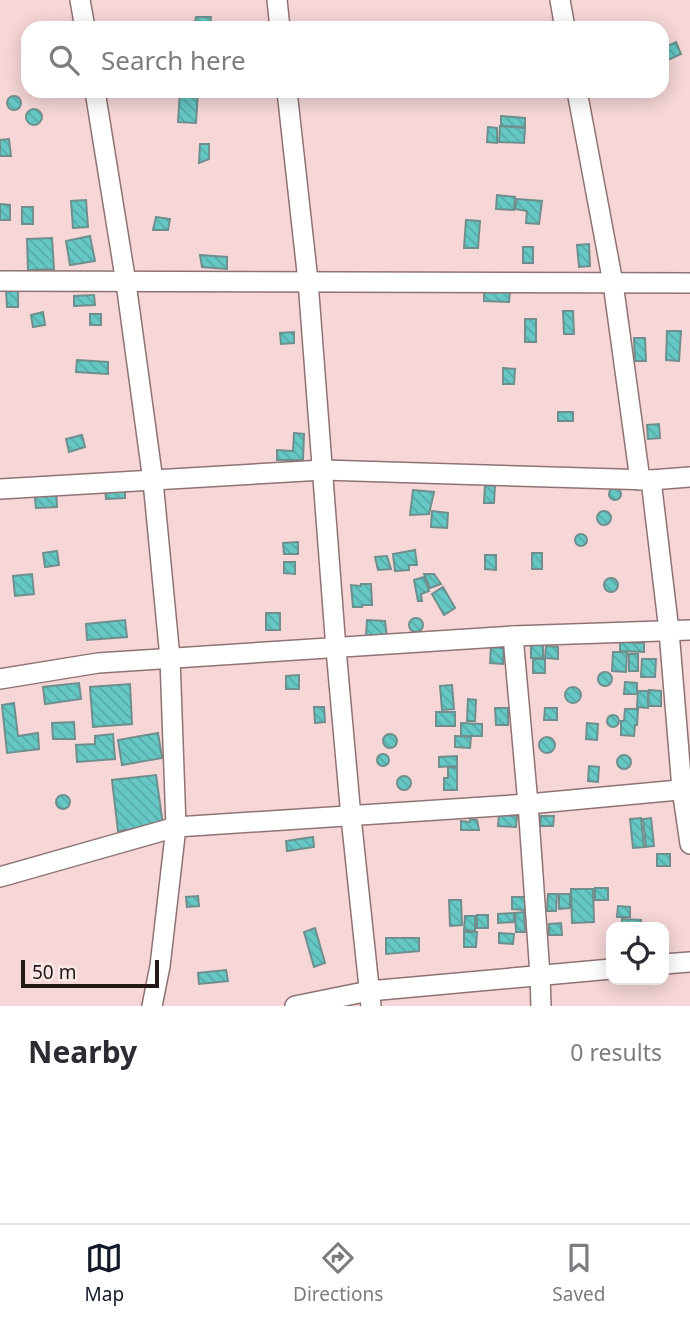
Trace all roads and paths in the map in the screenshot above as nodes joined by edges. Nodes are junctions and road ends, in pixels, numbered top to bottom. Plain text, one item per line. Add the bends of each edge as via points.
1 (80, 0) edge
2 (277, 0) edge
3 (560, 0) edge
4 (84, 21) edge
5 (279, 21) edge
6 (564, 21) edge
7 (96, 98) edge
8 (288, 98) edge
9 (578, 98) edge
10 (0, 281) edge
11 (308, 281) junction
12 (126, 283) junction
13 (613, 283) junction
14 (690, 283) edge
15 (323, 470) junction
16 (690, 477) edge
17 (646, 480) junction
18 (153, 481) junction
19 (0, 489) edge
20 (690, 630) edge
21 (669, 631) junction
22 (513, 636) junction
23 (336, 649) junction
24 (170, 658) junction
25 (0, 679) edge
26 (686, 789) edge
27 (528, 804) junction
28 (351, 817) junction
29 (176, 827) junction
30 (690, 844) edge
31 (0, 877) edge
32 (690, 962) edge
33 (669, 964) edge
34 (606, 969) edge
35 (540, 975) junction
36 (370, 999) edge
37 (152, 1006) edge
38 (295, 1006) edge
39 (541, 1006) edge

1 - 4 street
2 - 5 street
3 - 6 street
7 - 12 street
8 - 11 street
9 - 13 street
10 - 12 street
11 - 12 street
11 - 13 street
11 - 15 street
12 - 18 street
13 - 14 street
13 - 17 street
15 - 17 street
15 - 18 street
15 - 23 street
16 - 17 street
17 - 21 street
18 - 19 street
18 - 24 street
20 - 21 street
21 - 22 street
21 - 26 street
22 - 23 street
22 - 27 street
23 - 24 street
23 - 28 street
24 - 25 street via 98,663
24 - 29 street
26 - 27 street
26 - 30 street
27 - 28 street
27 - 35 street
28 - 29 street
28 - 36 street
29 - 31 street
29 - 37 street
32 - 33 street
34 - 35 street
35 - 36 street
35 - 39 street
36 - 38 street

